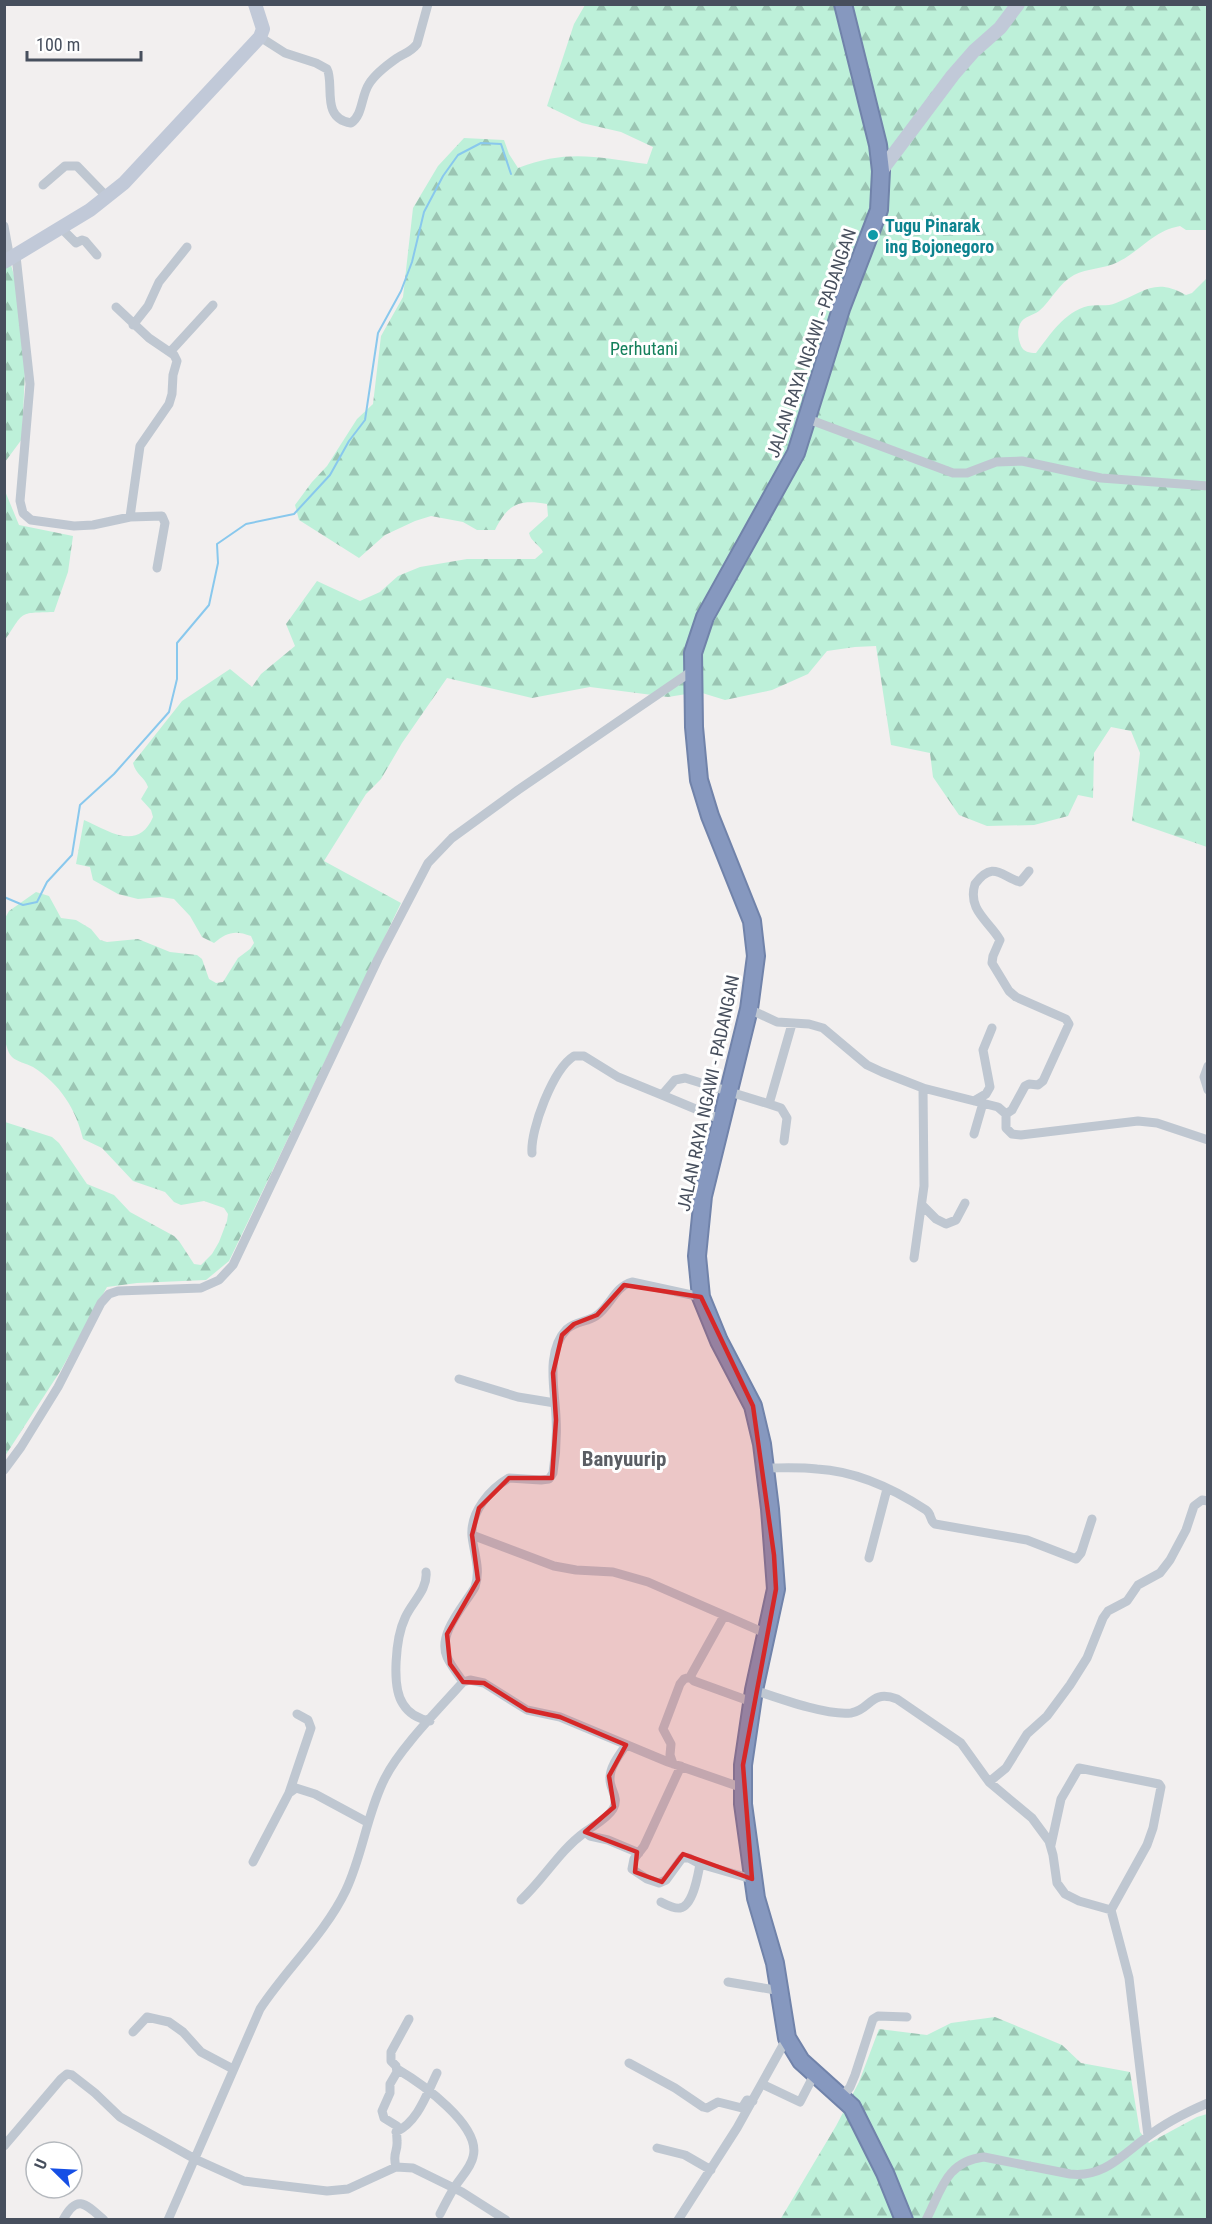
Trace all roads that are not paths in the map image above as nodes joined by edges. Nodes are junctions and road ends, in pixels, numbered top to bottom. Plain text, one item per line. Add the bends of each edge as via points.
1 (255, 4) edge
2 (428, 4) edge
3 (843, 4) edge
4 (1018, 4) edge
5 (260, 37) junction
6 (881, 171) junction
7 (43, 185) dead end
8 (107, 197) junction
9 (4, 226) edge
10 (62, 228) junction
11 (187, 247) dead end
12 (97, 255) dead end
13 (10, 259) edge
14 (213, 305) dead end
15 (116, 307) dead end
16 (133, 325) junction
17 (170, 352) junction
18 (808, 419) junction
19 (1208, 486) edge
20 (130, 517) junction
21 (157, 568) dead end
22 (692, 671) junction
23 (1029, 871) dead end
24 (749, 1009) junction
25 (792, 1024) junction
26 (992, 1028) dead end
27 (1208, 1066) edge
28 (923, 1088) junction
29 (1208, 1090) edge
30 (729, 1092) junction
31 (663, 1095) junction
32 (979, 1102) junction
33 (769, 1104) junction
34 (1006, 1114) junction
35 (722, 1120) junction
36 (974, 1134) dead end
37 (1208, 1140) edge
38 (784, 1141) dead end
39 (532, 1153) dead end
40 (965, 1203) dead end
41 (922, 1204) junction
42 (914, 1258) dead end
43 (701, 1297) junction
44 (459, 1379) dead end
45 (555, 1403) junction
46 (766, 1468) junction
47 (4, 1470) edge
48 (887, 1489) junction
49 (1208, 1501) edge
50 (1092, 1519) dead end
51 (472, 1535) junction
52 (869, 1558) dead end
53 (426, 1572) dead end
54 (395, 1612) dead end
55 (724, 1616) junction
56 (405, 1617) junction
57 (767, 1634) junction
58 (690, 1677) junction
59 (463, 1682) junction
60 (753, 1696) junction
61 (297, 1714) dead end
62 (430, 1720) junction
63 (626, 1745) junction
64 (677, 1765) junction
65 (989, 1782) junction
66 (743, 1788) junction
67 (289, 1793) junction
68 (367, 1822) junction
69 (585, 1832) junction
70 (1051, 1847) junction
71 (639, 1853) junction
72 (253, 1862) dead end
73 (700, 1864) junction
74 (753, 1879) junction
75 (521, 1900) dead end
76 (661, 1902) dead end
77 (1111, 1910) junction
78 (728, 1982) dead end
79 (781, 1991) junction
80 (907, 2017) dead end
81 (409, 2019) dead end
82 (133, 2032) dead end
83 (787, 2038) junction
84 (629, 2063) dead end
85 (233, 2069) junction
86 (397, 2069) junction
87 (437, 2073) dead end
88 (814, 2075) junction
89 (762, 2084) junction
90 (428, 2091) junction
91 (842, 2098) junction
92 (753, 2102) junction
93 (1208, 2103) edge
94 (396, 2132) junction
95 (1148, 2136) junction
96 (4, 2146) edge
97 (657, 2148) dead end
98 (195, 2159) junction
99 (396, 2167) junction
100 (711, 2170) junction
101 (454, 2188) junction
102 (440, 2214) dead end
103 (63, 2220) edge
104 (104, 2220) edge
105 (168, 2220) edge
106 (506, 2220) edge
107 (678, 2220) edge
108 (904, 2220) edge
109 (926, 2220) edge

1 - 5 street via 263,29
2 - 5 street via 417,44 370,82 351,123 341,120 330,102 327,69 285,53
3 - 6 highway, JALAN RAYA NGAWI - PADANGAN
4 - 6 street via 993,36 953,75
5 - 8 street
6 - 18 highway, JALAN RAYA NGAWI - PADANGAN via 879,210 841,309
7 - 8 street via 65,166 77,166
8 - 10 street
9 - 13 street
10 - 12 street via 76,243 85,241
10 - 13 street
11 - 16 street via 159,282 148,306
13 - 20 street via 30,384 20,501 23,513 31,520 74,526
14 - 17 street
15 - 16 street
16 - 17 street
17 - 20 street via 177,361 172,394 162,416 140,446
18 - 19 street via 953,472 967,473 996,462 1022,461 1101,478
18 - 22 highway, JALAN RAYA NGAWI - PADANGAN via 789,467 703,623 693,653
20 - 21 street via 165,519
22 - 24 highway, JALAN RAYA NGAWI - PADANGAN via 702,793 749,911 754,934 756,970
22 - 47 street via 518,790 436,853 417,881 378,959 233,1265 219,1280 201,1288 118,1290 109,1294 58,1387
23 - 34 street via 1020,882 997,871 987,873 975,884 974,902 999,940 992,963 1004,986 1016,997 1066,1019 1069,1024 1042,1081 1025,1086
24 - 25 street via 777,1022
24 - 30 highway, JALAN RAYA NGAWI - PADANGAN
25 - 28 street via 823,1028 867,1065
25 - 33 street
26 - 32 street via 983,1050 990,1087
27 - 29 street via 1204,1077
28 - 32 street
28 - 41 street
30 - 31 street via 686,1078 675,1080
30 - 33 street
30 - 35 highway, JALAN RAYA NGAWI - PADANGAN
31 - 35 street
31 - 39 street via 618,1077 584,1056 574,1056 547,1092 533,1136
32 - 34 street via 998,1107
32 - 36 street
33 - 38 street via 781,1108 787,1118
34 - 37 street via 1006,1128 1017,1135 1138,1121 1157,1123
35 - 43 highway, JALAN RAYA NGAWI - PADANGAN via 701,1212 697,1256
40 - 41 street via 956,1220 946,1224
41 - 42 street
43 - 45 street via 633,1282 624,1285 597,1316 573,1324 562,1335 554,1362
43 - 46 highway, JALAN RAYA NGAWI - PADANGAN via 753,1406
44 - 45 street via 518,1397
45 - 51 street via 553,1473 549,1479 509,1478 502,1482 479,1508
46 - 48 street via 833,1471
46 - 57 highway, JALAN RAYA NGAWI - PADANGAN via 776,1572
48 - 50 street via 927,1510 935,1524 1027,1540 1076,1559
48 - 52 street
49 - 65 street via 1194,1506 1179,1546 1160,1573 1138,1585 1127,1601 1108,1611 1070,1685 1047,1716 1026,1734 1006,1768
51 - 55 street via 554,1566 613,1572 648,1582
51 - 59 street via 478,1580 444,1644 450,1664
53 - 56 street via 425,1582
54 - 56 street
55 - 57 street
55 - 58 street
56 - 62 street via 397,1647 398,1695 408,1712
57 - 60 highway, JALAN RAYA NGAWI - PADANGAN
58 - 60 street
58 - 64 street via 680,1684 664,1723 663,1733
59 - 62 street
59 - 63 street via 484,1683 527,1710 560,1717
60 - 65 street via 851,1713 889,1695 960,1743
60 - 66 highway, JALAN RAYA NGAWI - PADANGAN via 744,1748
61 - 67 street via 308,1720 311,1728
62 - 68 street via 388,1773
63 - 64 street
63 - 69 street via 609,1776 615,1807
64 - 66 street
64 - 71 street
65 - 70 street via 1032,1818
66 - 74 highway, JALAN RAYA NGAWI - PADANGAN
67 - 68 street via 296,1788 306,1790
67 - 72 street
68 - 85 street via 346,1890 303,1955 276,1984 260,2009
69 - 71 street
69 - 75 street
70 - 77 street via 1057,1883 1065,1894
70 - 77 street via 1061,1799 1079,1768 1159,1784 1150,1837
71 - 73 street via 632,1869 655,1883 666,1880 682,1858
73 - 74 street
73 - 76 street via 687,1905 677,1908
74 - 79 highway, JALAN RAYA NGAWI - PADANGAN
77 - 95 street via 1129,1978
78 - 79 street
79 - 83 highway, JALAN RAYA NGAWI - PADANGAN
80 - 91 street via 873,2019 855,2075
81 - 86 street via 391,2052
82 - 85 street via 147,2017 170,2022 201,2052
83 - 88 highway, JALAN RAYA NGAWI - PADANGAN
83 - 89 street
84 - 92 street via 703,2108 718,2102 741,2108 747,2100
85 - 98 street
86 - 90 street
86 - 94 street via 382,2111 384,2118 396,2124
87 - 90 street
88 - 89 street via 800,2102
88 - 91 highway, JALAN RAYA NGAWI - PADANGAN
89 - 92 street
90 - 94 street via 409,2124
90 - 101 street via 450,2110 473,2140 473,2157
91 - 108 highway, JALAN RAYA NGAWI - PADANGAN via 858,2118
92 - 100 street
93 - 95 street
94 - 99 street
95 - 109 street via 1106,2169 1082,2176 992,2158 969,2160 948,2176
96 - 98 street via 67,2074 120,2117
97 - 100 street via 685,2155
98 - 99 street via 244,2181 327,2191 348,2189
98 - 105 street
99 - 101 street via 413,2168
100 - 107 street
101 - 102 street
101 - 106 street
103 - 104 street via 77,2202

